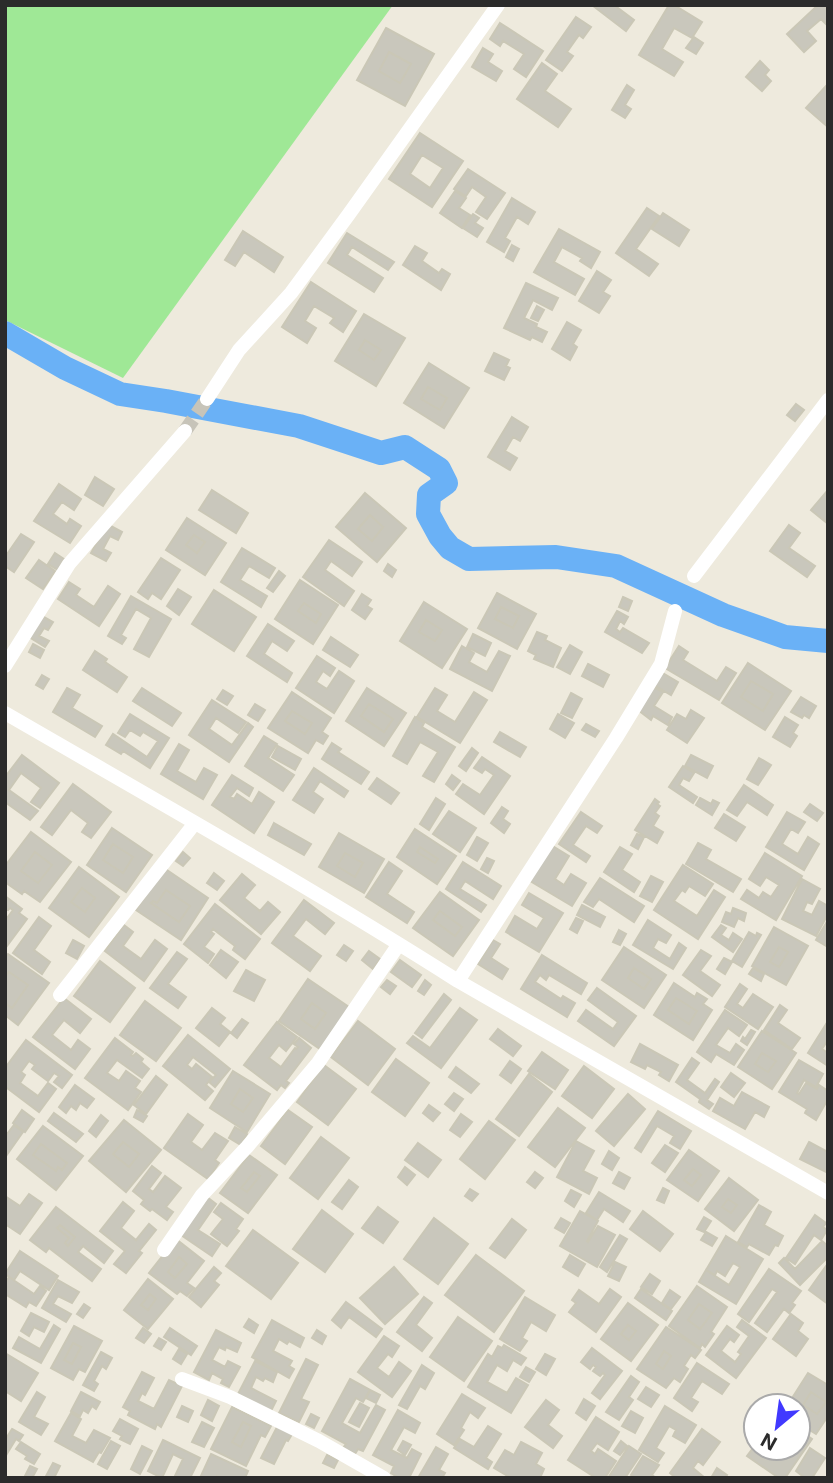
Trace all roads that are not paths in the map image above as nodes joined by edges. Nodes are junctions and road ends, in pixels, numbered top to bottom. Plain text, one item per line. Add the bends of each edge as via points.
1 (498, 5) edge
2 (207, 399) tunnel mouth
3 (828, 400) edge
4 (185, 431) tunnel mouth
5 (694, 576) dead end
6 (675, 611) dead end
7 (5, 666) edge
8 (5, 713) edge
9 (195, 823) junction
10 (400, 944) junction
11 (458, 981) junction
12 (61, 995) dead end
13 (828, 1193) edge
14 (164, 1250) dead end
15 (182, 1379) dead end
16 (384, 1478) edge

1 - 2 street via 341,226 291,293 239,350
3 - 5 street
4 - 7 street via 69,564
6 - 11 street via 661,664
8 - 9 street
9 - 10 street
9 - 12 street
10 - 11 street
10 - 14 street via 318,1063 202,1195
11 - 13 street
15 - 16 street via 230,1397

